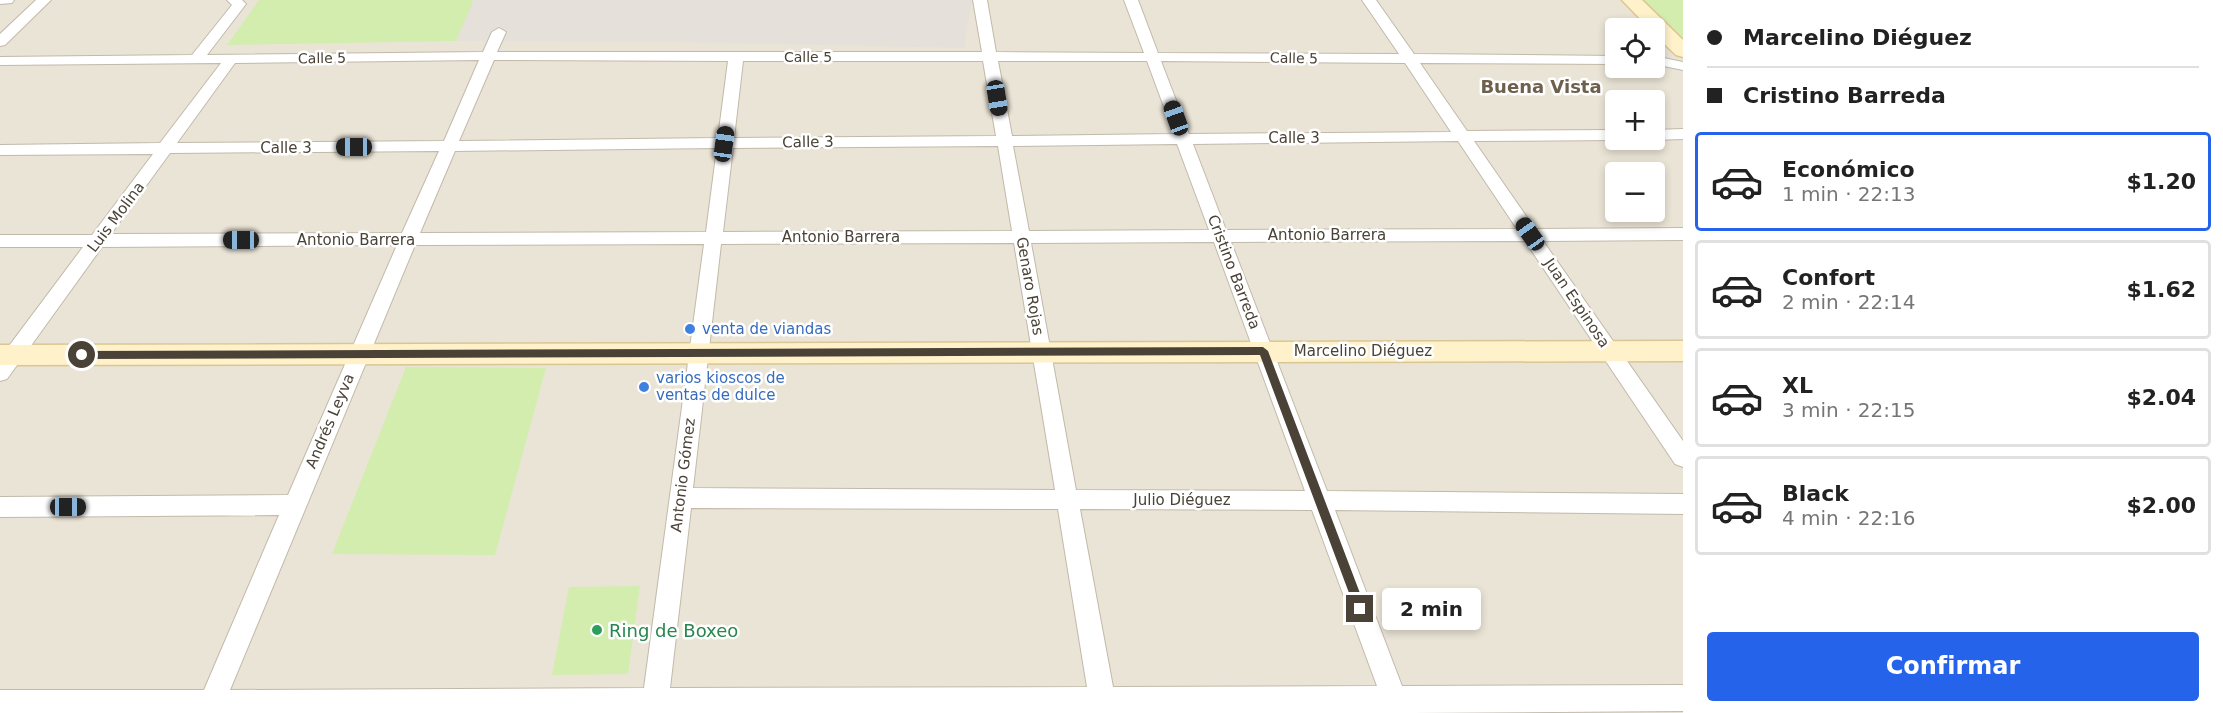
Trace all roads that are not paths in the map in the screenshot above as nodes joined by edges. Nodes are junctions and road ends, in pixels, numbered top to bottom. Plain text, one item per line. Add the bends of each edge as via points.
1 (0, 0) edge
2 (7, 0) edge
3 (44, 0) edge
4 (234, 0) edge
5 (980, 0) edge
6 (1131, 0) edge
7 (1369, 0) edge
8 (1631, 0) edge
9 (499, 32) dead end
10 (0, 42) edge
11 (1683, 52) edge
12 (488, 56) junction
13 (990, 57) junction
14 (1153, 57) junction
15 (736, 58) junction
16 (1665, 58) edge
17 (231, 59) junction
18 (1410, 59) junction
19 (195, 60) junction
20 (1605, 60) edge
21 (0, 61) edge
22 (1665, 62) edge
23 (1683, 66) edge
24 (1683, 134) edge
25 (1605, 135) edge
26 (1665, 135) edge
27 (1462, 137) junction
28 (1183, 138) junction
29 (1004, 140) junction
30 (724, 144) junction
31 (449, 147) junction
32 (166, 149) junction
33 (0, 150) edge
34 (1530, 234) junction
35 (1683, 234) edge
36 (1220, 235) junction
37 (1021, 236) junction
38 (713, 238) junction
39 (409, 239) junction
40 (0, 241) edge
41 (98, 241) junction
42 (1263, 351) junction
43 (1610, 351) junction
44 (1683, 351) edge
45 (1042, 353) junction
46 (699, 354) junction
47 (358, 355) junction
48 (4, 361) edge
49 (1683, 458) edge
50 (680, 498) junction
51 (1319, 499) junction
52 (1067, 501) junction
53 (1683, 504) edge
54 (295, 505) junction
55 (0, 507) edge
56 (1683, 698) edge
57 (0, 703) edge
58 (1397, 705) edge
59 (1103, 706) edge
60 (654, 707) edge
61 (209, 708) edge

1 - 2 street
3 - 10 street
4 - 19 street via 239,4
5 - 13 street, Genaro Rojas
6 - 14 street, Cristino Barreda
7 - 18 street, Juan Espinosa
8 - 11 street
9 - 12 street, Andrés Leyva
11 - 16 street
12 - 15 street, Calle 5
12 - 17 street, Calle 5
12 - 31 street, Andrés Leyva
13 - 14 street, Calle 5
13 - 15 street, Calle 5
13 - 29 street, Genaro Rojas
14 - 18 street, Calle 5
14 - 28 street, Cristino Barreda
15 - 30 street, Antonio Gómez
17 - 19 street, Calle 5
17 - 32 street, Luis Molina
18 - 20 street, Calle 5
18 - 27 street, Juan Espinosa
19 - 21 street, Calle 5
22 - 23 street
24 - 26 street
25 - 27 street, Calle 3
27 - 28 street, Calle 3
27 - 34 street, Juan Espinosa
28 - 29 street, Calle 3
28 - 36 street, Cristino Barreda
29 - 30 street, Calle 3
29 - 37 street, Genaro Rojas
30 - 31 street, Calle 3
30 - 38 street, Antonio Gómez
31 - 32 street, Calle 3
31 - 39 street, Andrés Leyva
32 - 33 street, Calle 3
32 - 41 street, Luis Molina
34 - 35 street, Antonio Barrera
34 - 36 street, Antonio Barrera
34 - 43 street, Juan Espinosa
36 - 37 street, Antonio Barrera
36 - 42 street, Cristino Barreda
37 - 38 street, Antonio Barrera
37 - 45 street, Genaro Rojas
38 - 39 street, Antonio Barrera
38 - 46 street, Antonio Gómez
39 - 41 street, Antonio Barrera
39 - 47 street, Andrés Leyva
40 - 41 street, Antonio Barrera
41 - 48 street, Luis Molina
42 - 43 street, Marcelino Diéguez
42 - 45 street, Marcelino Diéguez
42 - 51 street, Cristino Barreda
43 - 44 street, Marcelino Diéguez
43 - 49 street, Juan Espinosa
45 - 46 street, Marcelino Diéguez
45 - 52 street, Genaro Rojas
46 - 47 street, Marcelino Diéguez
46 - 50 street, Antonio Gómez
47 - 48 street, Marcelino Diéguez
47 - 54 street, Andrés Leyva
50 - 52 street, Julio Diéguez
50 - 60 street, Antonio Gómez
51 - 52 street, Julio Diéguez
51 - 53 street, Julio Diéguez
51 - 58 street, Cristino Barreda
52 - 59 street, Genaro Rojas
54 - 55 street
54 - 61 street, Andrés Leyva
56 - 58 street
57 - 61 street
58 - 59 street
59 - 60 street
60 - 61 street

